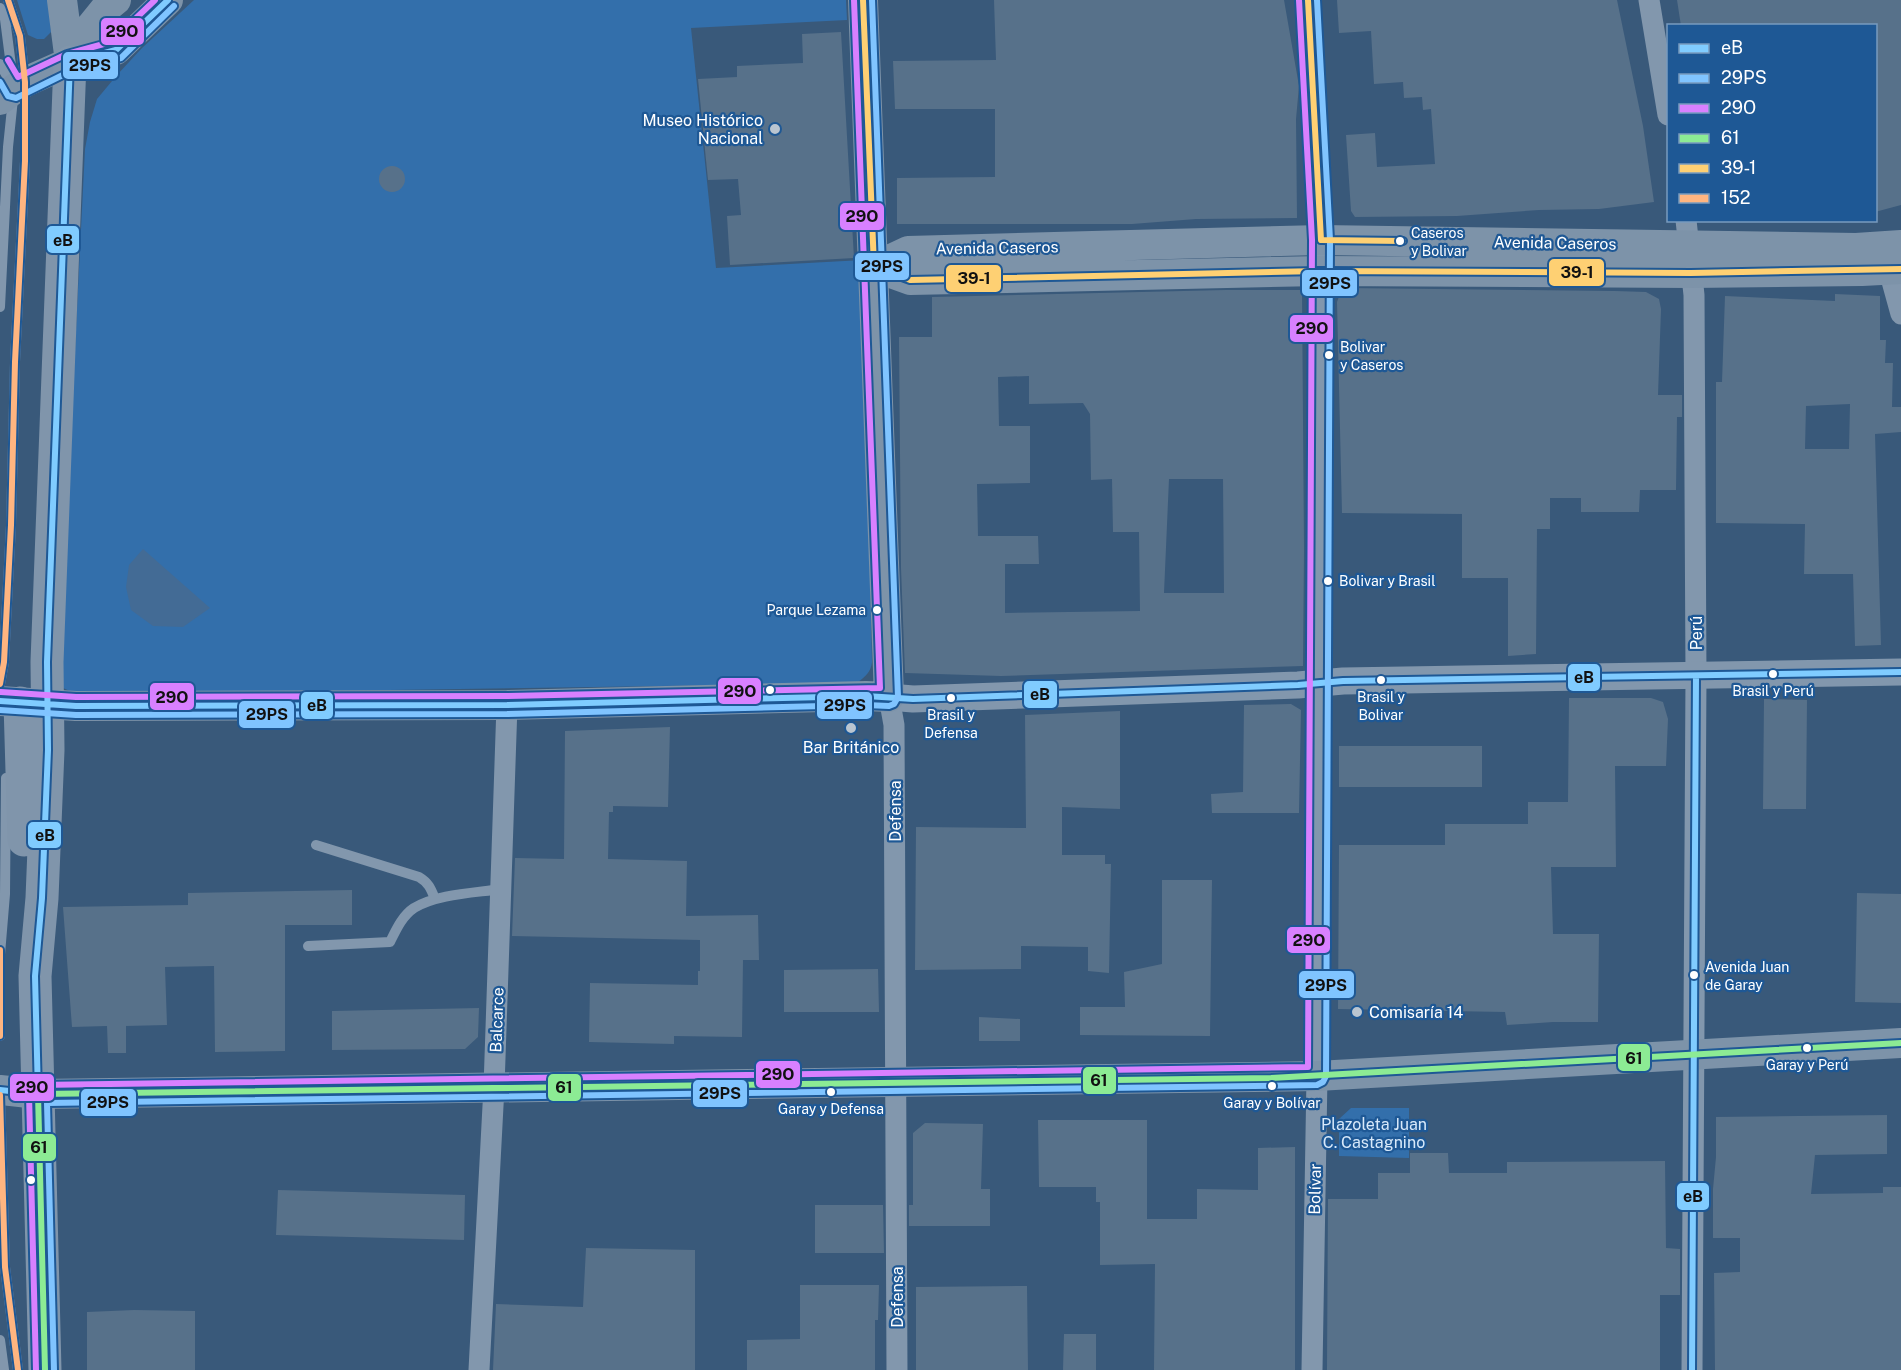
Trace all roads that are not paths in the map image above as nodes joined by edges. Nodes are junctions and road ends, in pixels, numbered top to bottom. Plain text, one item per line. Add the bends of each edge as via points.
1 (8, 0) edge
2 (62, 0) edge
3 (116, 0) edge
4 (168, 0) edge
5 (863, 0) edge
6 (1308, 0) edge
7 (1649, 0) edge
8 (0, 8) edge
9 (70, 62) junction
10 (8, 82) edge
11 (1667, 109) edge
12 (1321, 240) junction
13 (1689, 246) edge
14 (1893, 258) edge
15 (874, 267) junction
16 (1320, 271) junction
17 (0, 307) edge
18 (1901, 314) edge
19 (1901, 672) edge
20 (1696, 676) junction
21 (1319, 683) junction
22 (889, 697) junction
23 (13, 703) edge
24 (507, 705) junction
25 (6, 770) dead end
26 (316, 845) dead end
27 (501, 889) junction
28 (435, 899) junction
29 (308, 946) dead end
30 (0, 952) edge
31 (0, 1036) edge
32 (1901, 1043) edge
33 (1694, 1056) junction
34 (1317, 1076) junction
35 (897, 1082) junction
36 (494, 1087) junction
37 (0, 1090) edge
38 (38, 1094) junction
39 (0, 1095) edge
40 (0, 1340) edge
41 (4, 1370) edge
42 (18, 1370) edge
43 (45, 1370) edge
44 (479, 1370) edge
45 (897, 1370) edge
46 (1312, 1370) edge
47 (1692, 1370) edge

1 - 10 lane via 20,36
2 - 9 main road
3 - 9 main road via 80,40
4 - 9 main road via 116,50
5 - 15 main road, Defensa
6 - 12 street, Bolívar
7 - 11 street
8 - 10 lane via 7,33
9 - 10 main road
9 - 23 main road via 47,662
10 - 17 lane
10 - 23 lane via 25,161 4,662
12 - 13 main road, Avenida Caseros
12 - 15 main road, Avenida Caseros via 908,251
12 - 16 street, Bolívar
13 - 14 main road, Avenida Caseros
13 - 16 main road, Avenida Caseros
13 - 20 street, Perú via 1694,295
14 - 18 street
15 - 16 main road, Avenida Caseros via 910,280
15 - 22 main road, Defensa
16 - 21 street, Bolívar
19 - 20 street
20 - 21 street
20 - 33 street, Perú
21 - 22 street
21 - 34 street, Bolívar
22 - 24 main road
22 - 35 street, Defensa via 894,725
23 - 24 main road
23 - 38 main road via 48,750 35,976
24 - 27 street, Balcarce
25 - 30 lane via 5,894
26 - 28 lane via 419,877 431,886
27 - 28 lane
27 - 36 street, Balcarce
28 - 29 lane via 413,909 399,923 390,942
30 - 31 lane
32 - 33 main road
33 - 34 main road
33 - 47 street, Perú
34 - 35 main road
34 - 46 street, Bolívar
35 - 36 main road
35 - 45 street, Defensa
36 - 38 main road
36 - 44 street, Balcarce
37 - 38 main road
38 - 43 main road
39 - 42 lane via 5,1267
40 - 41 lane

